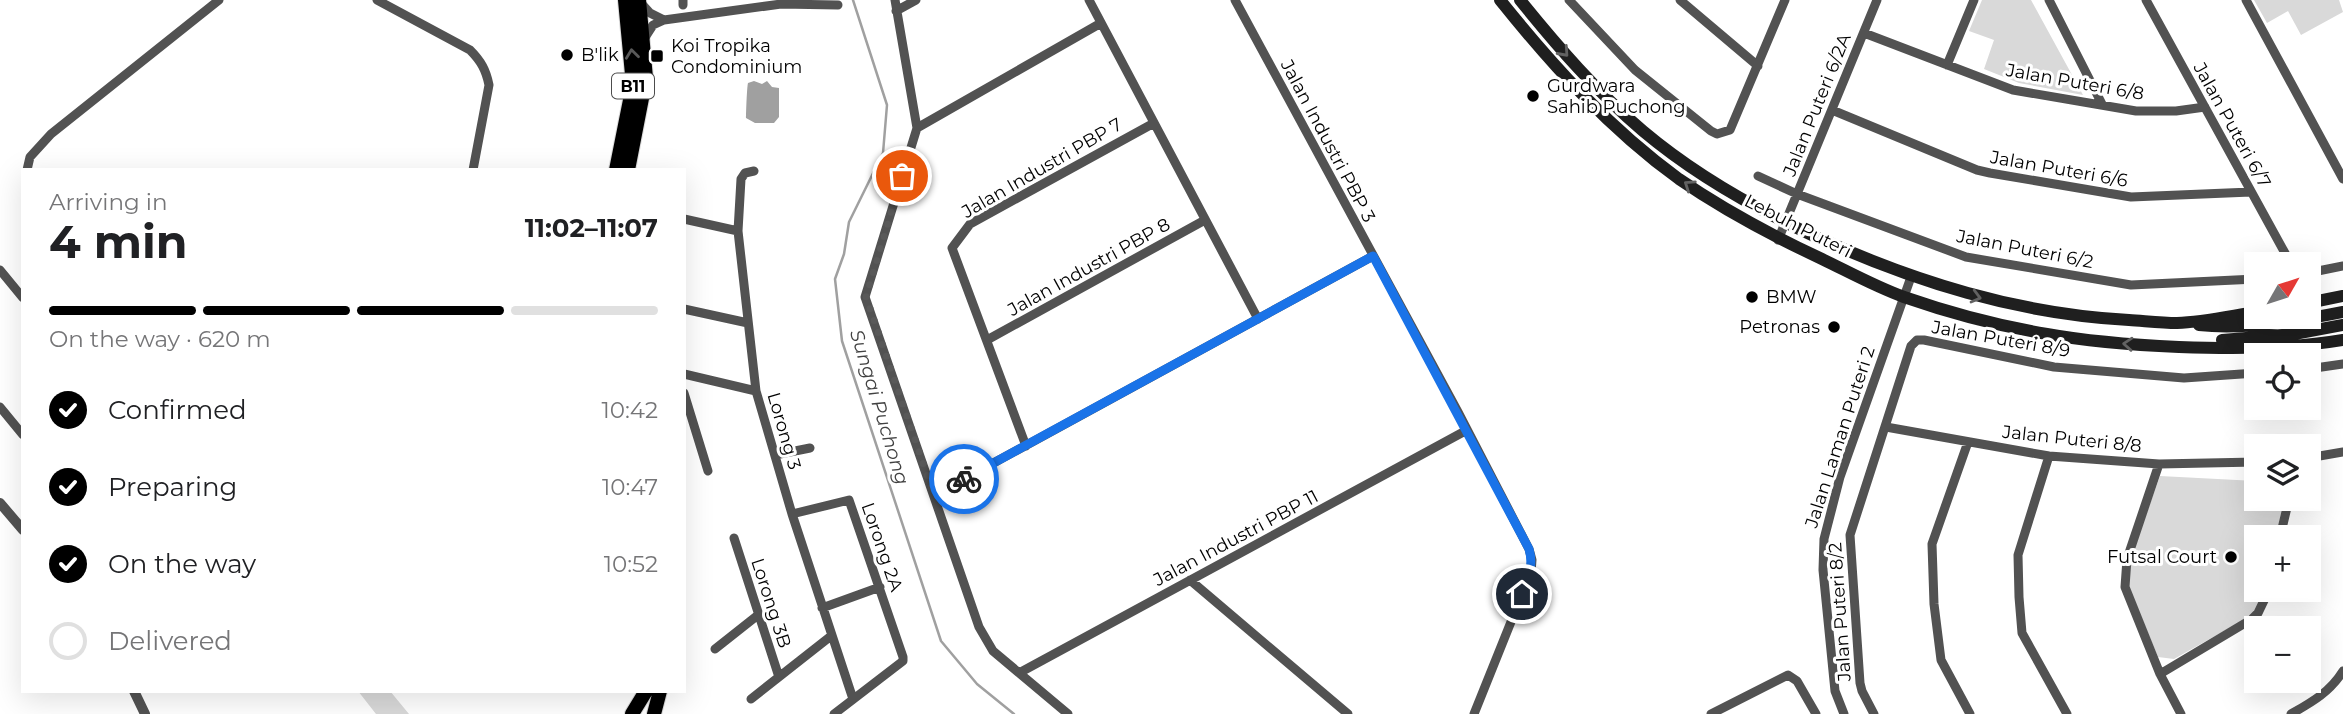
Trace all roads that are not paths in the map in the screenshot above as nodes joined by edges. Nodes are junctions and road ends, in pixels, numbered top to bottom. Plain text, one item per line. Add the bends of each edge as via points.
1 (219, 0) edge
2 (377, 0) edge
3 (630, 0) edge
4 (895, 0) edge
5 (916, 0) edge
6 (1089, 0) edge
7 (1235, 0) edge
8 (1500, 0) edge
9 (1520, 0) edge
10 (1569, 0) edge
11 (1680, 0) edge
12 (1785, 0) edge
13 (1877, 0) edge
14 (1974, 0) edge
15 (2049, 0) edge
16 (2146, 0) edge
17 (2246, 0) edge
18 (838, 5) dead end
19 (896, 11) junction
20 (664, 20) junction
21 (1101, 23) junction
22 (1864, 33) junction
23 (644, 39) junction
24 (1947, 65) junction
25 (1758, 66) junction
26 (2102, 104) junction
27 (2205, 107) junction
28 (1832, 110) junction
29 (1154, 123) junction
30 (917, 128) junction
31 (27, 168) edge
32 (472, 168) edge
33 (616, 168) edge
34 (628, 168) edge
35 (754, 171) dead end
36 (1758, 176) dead end
37 (2343, 179) edge
38 (2251, 192) junction
39 (1797, 194) junction
40 (686, 219) edge
41 (1205, 220) junction
42 (1785, 223) junction
43 (738, 231) junction
44 (1779, 240) junction
45 (2284, 252) edge
46 (1373, 256) junction
47 (2343, 266) edge
48 (0, 270) edge
49 (2321, 270) edge
50 (1911, 277) junction
51 (2244, 280) edge
52 (21, 296) edge
53 (1903, 296) junction
54 (2343, 296) edge
55 (2321, 299) edge
56 (686, 309) edge
57 (2343, 312) edge
58 (2244, 314) edge
59 (1258, 319) junction
60 (748, 323) junction
61 (2177, 323) junction
62 (2343, 325) edge
63 (987, 340) junction
64 (2343, 340) edge
65 (2155, 345) junction
66 (2343, 364) edge
67 (2321, 367) edge
68 (686, 374) edge
69 (2244, 374) edge
70 (756, 391) junction
71 (686, 400) edge
72 (0, 407) edge
73 (1886, 427) junction
74 (1467, 430) junction
75 (21, 432) edge
76 (686, 434) edge
77 (697, 436) junction
78 (1968, 442) junction
79 (1027, 446) junction
80 (810, 448) dead end
81 (2343, 452) edge
82 (775, 455) junction
83 (2049, 456) junction
84 (2321, 456) edge
85 (2244, 462) edge
86 (2159, 464) junction
87 (708, 471) dead end
88 (934, 495) junction
89 (0, 504) edge
90 (792, 514) junction
91 (21, 528) edge
92 (734, 538) dead end
93 (1191, 580) junction
94 (880, 587) junction
95 (2263, 602) edge
96 (822, 608) junction
97 (758, 615) junction
98 (831, 636) junction
99 (715, 649) dead end
100 (2343, 671) edge
101 (1019, 673) junction
102 (2160, 674) junction
103 (779, 677) junction
104 (135, 693) edge
105 (645, 693) edge
106 (660, 693) edge
107 (853, 698) junction
108 (751, 699) dead end
109 (1723, 711) edge
110 (145, 714) edge
111 (632, 714) edge
112 (655, 714) edge
113 (834, 714) edge
114 (1068, 714) edge
115 (1348, 714) edge
116 (1474, 714) edge
117 (1711, 714) edge
118 (1816, 714) edge
119 (1844, 714) edge
120 (1874, 714) edge
121 (1970, 714) edge
122 (2067, 714) edge
123 (2181, 714) edge
124 (2291, 714) edge

1 - 31 street via 51,134 30,157
2 - 32 street via 470,50 480,60 489,85
3 - 20 street
3 - 23 main road, B11
33 -> 3 main road, B11 via 633,85
4 - 19 street
5 - 19 street
6 - 21 street
7 - 46 street, Jalan Industri PBP 3
44 -> 8 main road, Lebuh Puteri via 1684,182 1612,125
9 -> 42 main road, Lebuh Puteri via 1596,88 1645,133 1693,169
10 - 25 street via 1635,70 1717,134 1730,130
11 - 25 street
12 - 25 street
13 - 22 street, Jalan Puteri 6/2A
14 - 24 street
15 - 26 street
16 - 27 street, Jalan Puteri 6/7
17 - 37 street
18 - 20 street via 781,4
19 - 30 street
20 - 23 street via 653,25
21 - 29 street
21 - 30 street
22 - 24 street, Jalan Puteri 6/8
22 - 28 street, Jalan Puteri 6/2A
23 - 34 main road, B11 via 646,78
24 - 26 street, Jalan Puteri 6/8 via 2012,90
26 - 27 street, Jalan Puteri 6/8 via 2136,111
27 - 38 street, Jalan Puteri 6/7
28 - 38 street, Jalan Puteri 6/6 via 1990,173 2131,197
28 - 39 street, Jalan Puteri 6/2A
29 - 41 street
29 - 63 street, Jalan Industri PBP 7 via 970,224 952,248
30 - 88 street via 866,297
35 - 43 street, Lorong 3 via 741,179
36 - 39 street, Jalan Puteri 6/2
38 - 45 street, Jalan Puteri 6/7
39 - 42 street, Jalan Puteri 6/2A
39 - 51 street, Jalan Puteri 6/2 via 1966,257 2131,285
40 - 43 street
41 - 59 street
41 - 63 street, Jalan Industri PBP 8
42 - 44 street, Jalan Puteri 6/2A
42 - 50 main road, Lebuh Puteri
43 - 60 street, Lorong 3
44 - 53 main road, Lebuh Puteri
46 - 59 street
46 - 74 street, Jalan Industri PBP 3
47 - 49 street
48 - 52 street
50 - 53 street, Jalan Laman Puteri 2
50 -> 61 main road, Lebuh Puteri via 2015,306
65 -> 53 main road, Lebuh Puteri via 2048,335
53 - 119 street, Jalan Laman Puteri 2 via 1840,477 1824,539 1835,691
54 - 55 main road
56 - 60 street
57 - 61 main road, Lebuh Puteri via 2217,327
58 - 61 main road, Lebuh Puteri
59 - 79 street
60 - 70 street, Lorong 3
62 - 65 main road, Lebuh Puteri via 2294,334
63 - 79 street
64 - 65 main road, Lebuh Puteri via 2268,348
66 - 67 street
68 - 70 street
69 - 73 street, Jalan Puteri 8/9 via 2184,378 2054,367 1916,340
70 - 82 street, Lorong 3
71 - 77 street
72 - 75 street
73 - 78 street, Jalan Puteri 8/8
73 - 120 street, Jalan Puteri 8/2 via 1850,535 1860,683
74 - 93 street, Jalan Industri PBP 11
74 - 116 street, Jalan Industri PBP 3 via 1532,560
76 - 77 street
77 - 87 street
78 - 83 street, Jalan Puteri 8/8
78 - 121 street via 1932,544 1941,660
79 - 88 street
80 - 82 street
81 - 84 street
82 - 90 street, Lorong 3
83 - 86 street, Jalan Puteri 8/8
83 - 122 street via 2018,555 2021,621 2022,633
85 - 86 street, Jalan Puteri 8/8
86 - 102 street via 2127,559 2125,587
88 - 101 street via 979,627 993,651
89 - 91 street
90 - 94 street, Lorong 2A via 849,500
90 - 96 street, Lorong 3
92 - 97 street, Lorong 3B
93 - 101 street, Jalan Industri PBP 11
93 - 115 street
94 - 96 street
94 - 107 street, Lorong 2A via 903,661
95 - 102 street via 2252,619
96 - 98 street, Lorong 3
97 - 99 street
97 - 103 street, Lorong 3B
98 - 103 street
98 - 107 street, Lorong 3
100 - 124 street via 2322,696
101 - 114 street
102 - 123 street
103 - 108 street
104 - 110 street
105 - 111 main road
106 - 112 main road
107 - 113 street
109 - 117 street
109 - 118 street via 1788,675 1797,681

